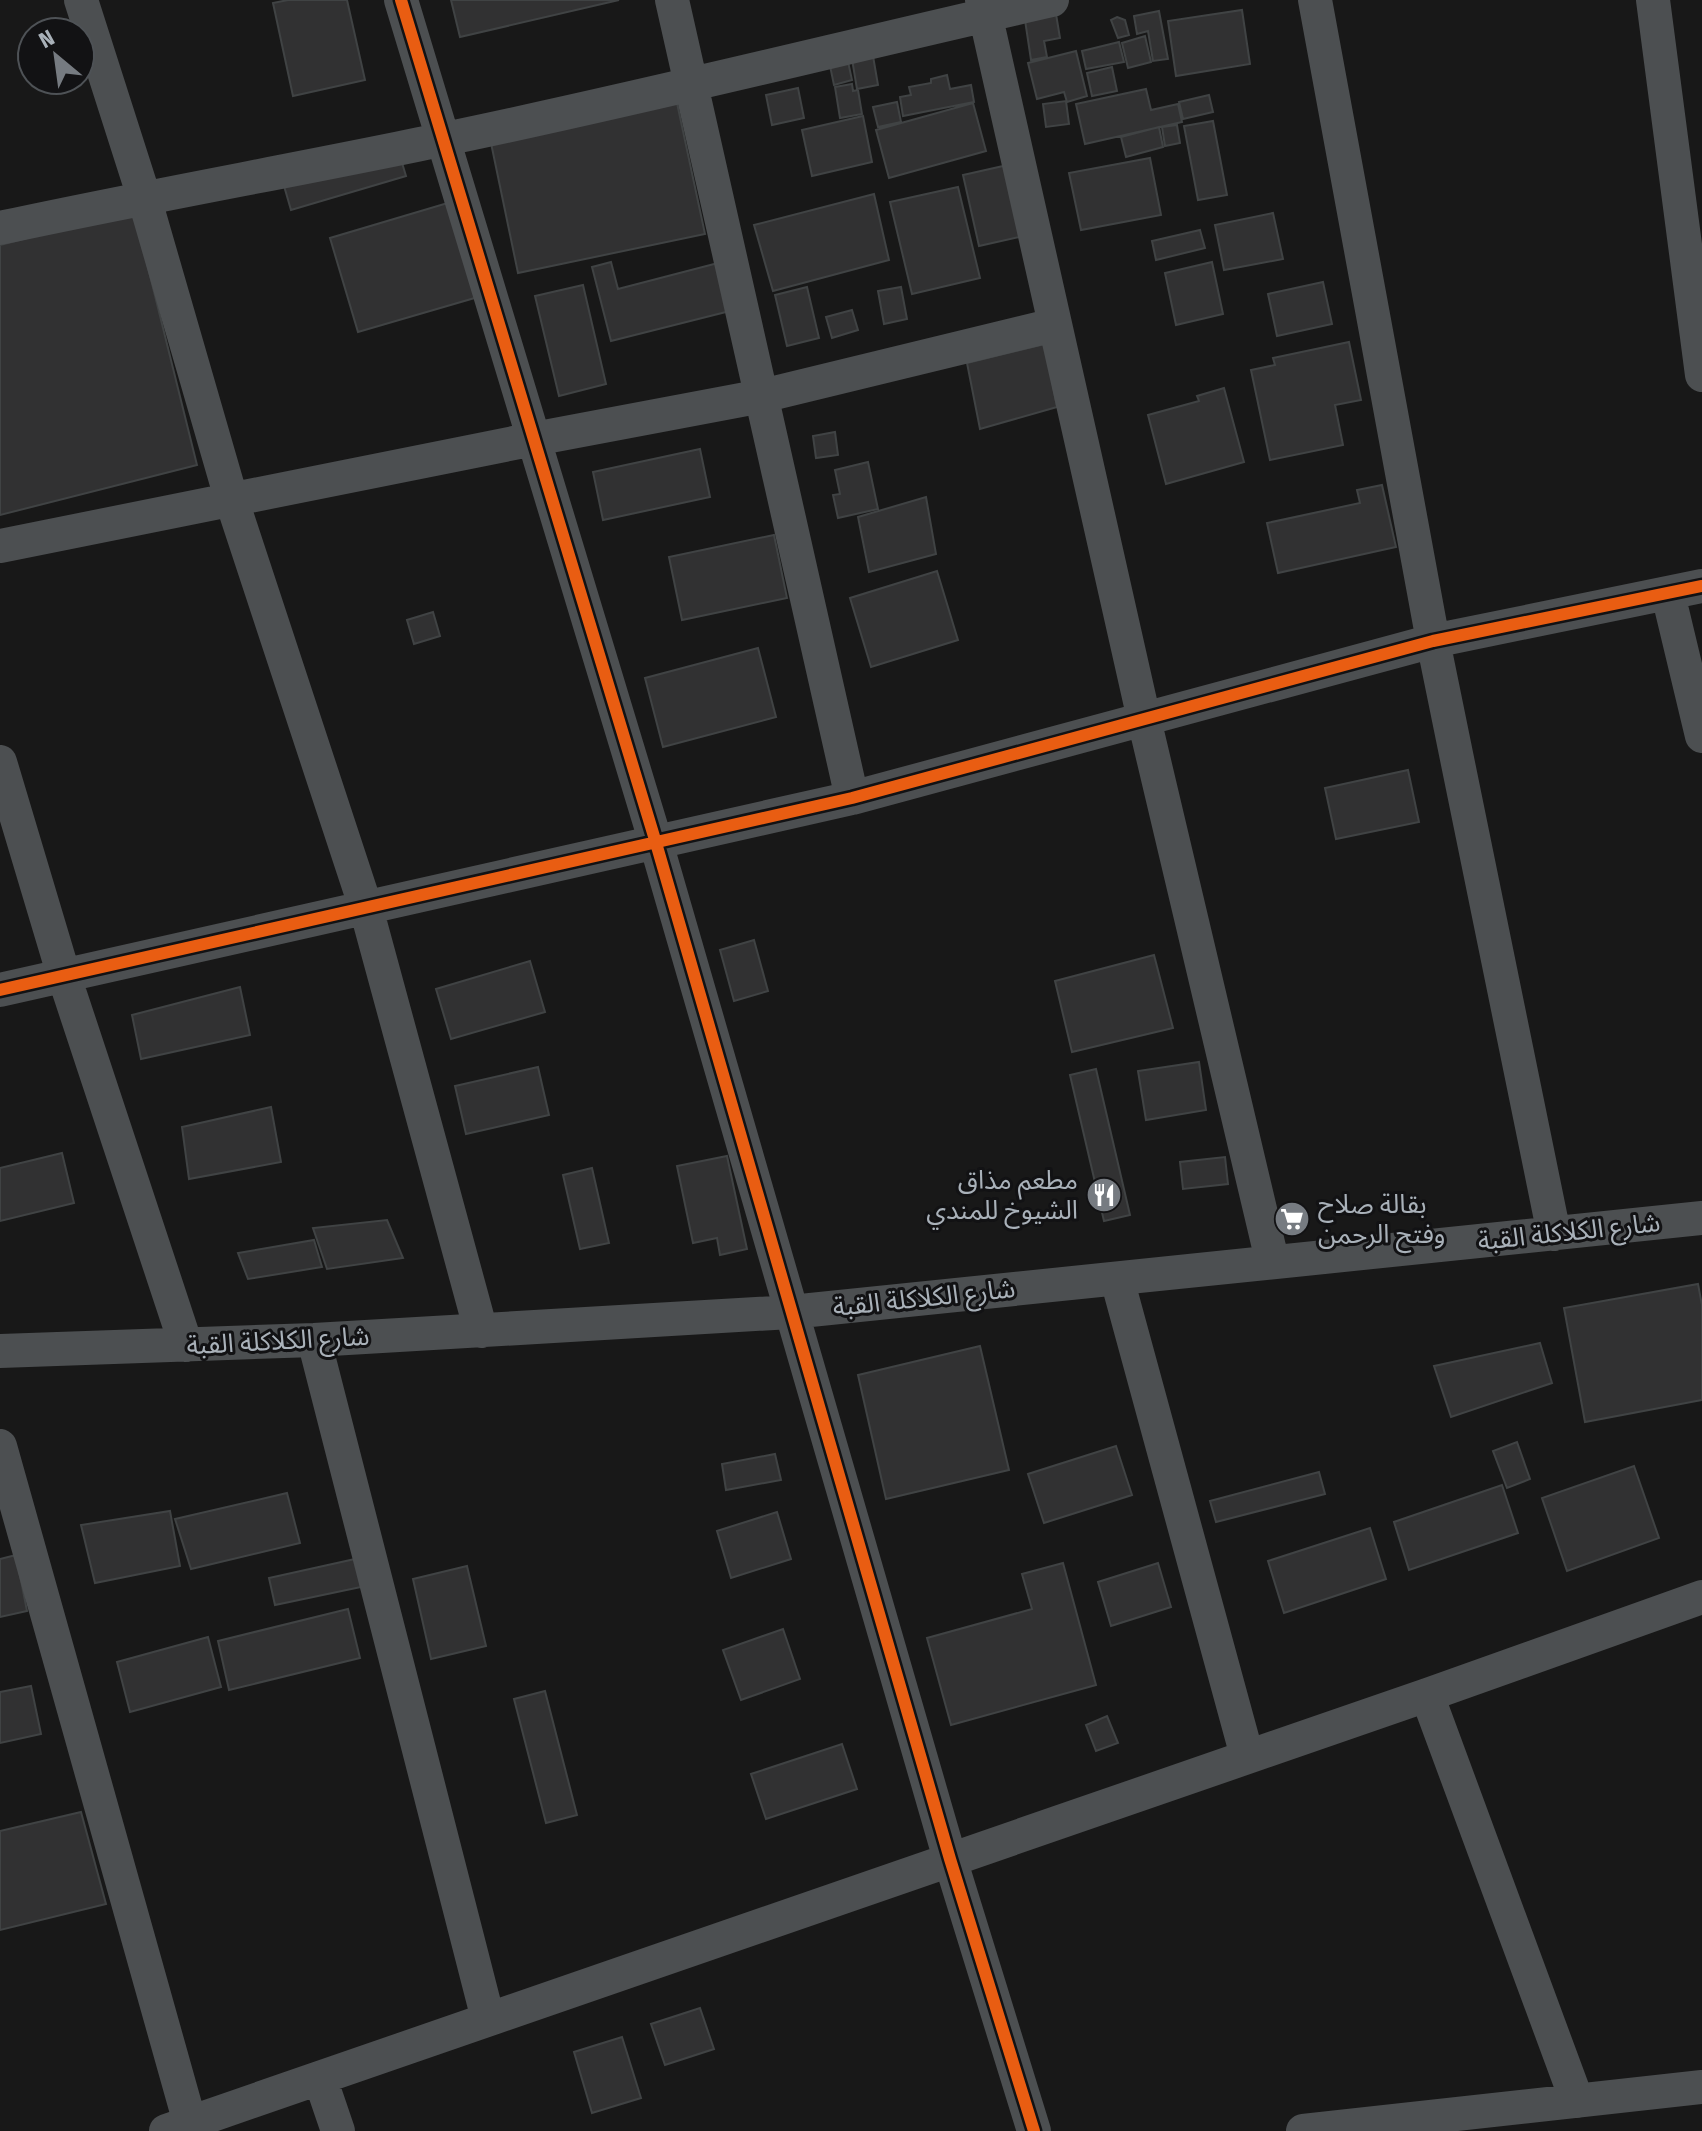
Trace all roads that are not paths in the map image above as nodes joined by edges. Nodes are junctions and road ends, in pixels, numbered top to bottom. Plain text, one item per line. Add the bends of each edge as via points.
1 (81, 0) edge
2 (401, 0) edge
3 (672, 0) edge
4 (1052, 0) edge
5 (1315, 0) edge
6 (1653, 0) edge
7 (984, 8) edge
8 (691, 85) junction
9 (444, 139) junction
10 (144, 197) junction
11 (0, 228) edge
12 (1054, 325) junction
13 (1702, 375) edge
14 (762, 396) junction
15 (534, 439) junction
16 (231, 498) junction
17 (0, 546) edge
18 (1702, 586) edge
19 (1668, 594) junction
20 (1433, 641) junction
21 (1144, 719) junction
22 (1702, 736) edge
23 (0, 762) edge
24 (852, 798) junction
25 (656, 843) junction
26 (366, 908) junction
27 (64, 976) junction
28 (0, 990) edge
29 (1702, 1218) edge
30 (1554, 1234) junction
31 (1272, 1260) junction
32 (1117, 1279) junction
33 (791, 1312) junction
34 (481, 1331) junction
35 (314, 1340) junction
36 (186, 1345) junction
37 (0, 1351) edge
38 (0, 1446) edge
39 (1702, 1597) edge
40 (1427, 1695) junction
41 (1247, 1756) junction
42 (950, 1859) junction
43 (488, 2019) junction
44 (320, 2078) junction
45 (1702, 2087) edge
46 (1577, 2101) junction
47 (178, 2127) edge
48 (338, 2131) edge
49 (1034, 2131) edge
50 (1303, 2131) edge

1 - 10 street
2 - 9 street
3 - 8 street
4 - 7 street
5 - 20 street
6 - 13 street
7 - 8 street
7 - 12 street
8 - 9 street
8 - 14 street
9 - 10 street
9 - 15 street
10 - 11 street
10 - 16 street
12 - 14 street
12 - 21 street
14 - 15 street
14 - 24 street
15 - 16 street
15 - 25 street
16 - 17 street
16 - 26 street
18 - 19 street
19 - 20 street
19 - 22 street
20 - 21 street
20 - 30 street
21 - 24 street
21 - 31 street
23 - 27 street
24 - 25 street
25 - 26 street
25 - 33 street
26 - 27 street
26 - 34 street
27 - 28 street
27 - 36 street
29 - 30 street, شارع الكلاكلة القبة
30 - 31 street, شارع الكلاكلة القبة
31 - 32 street, شارع الكلاكلة القبة
32 - 33 street, شارع الكلاكلة القبة
32 - 41 street
33 - 34 street, شارع الكلاكلة القبة
33 - 42 street
34 - 35 street, شارع الكلاكلة القبة
35 - 36 street, شارع الكلاكلة القبة
35 - 43 street
36 - 37 street, شارع الكلاكلة القبة
38 - 47 street
39 - 40 street
40 - 41 street
40 - 46 street
41 - 42 street
42 - 43 street
42 - 49 street
43 - 44 street
44 - 47 street
44 - 48 street
45 - 46 street
46 - 50 street

